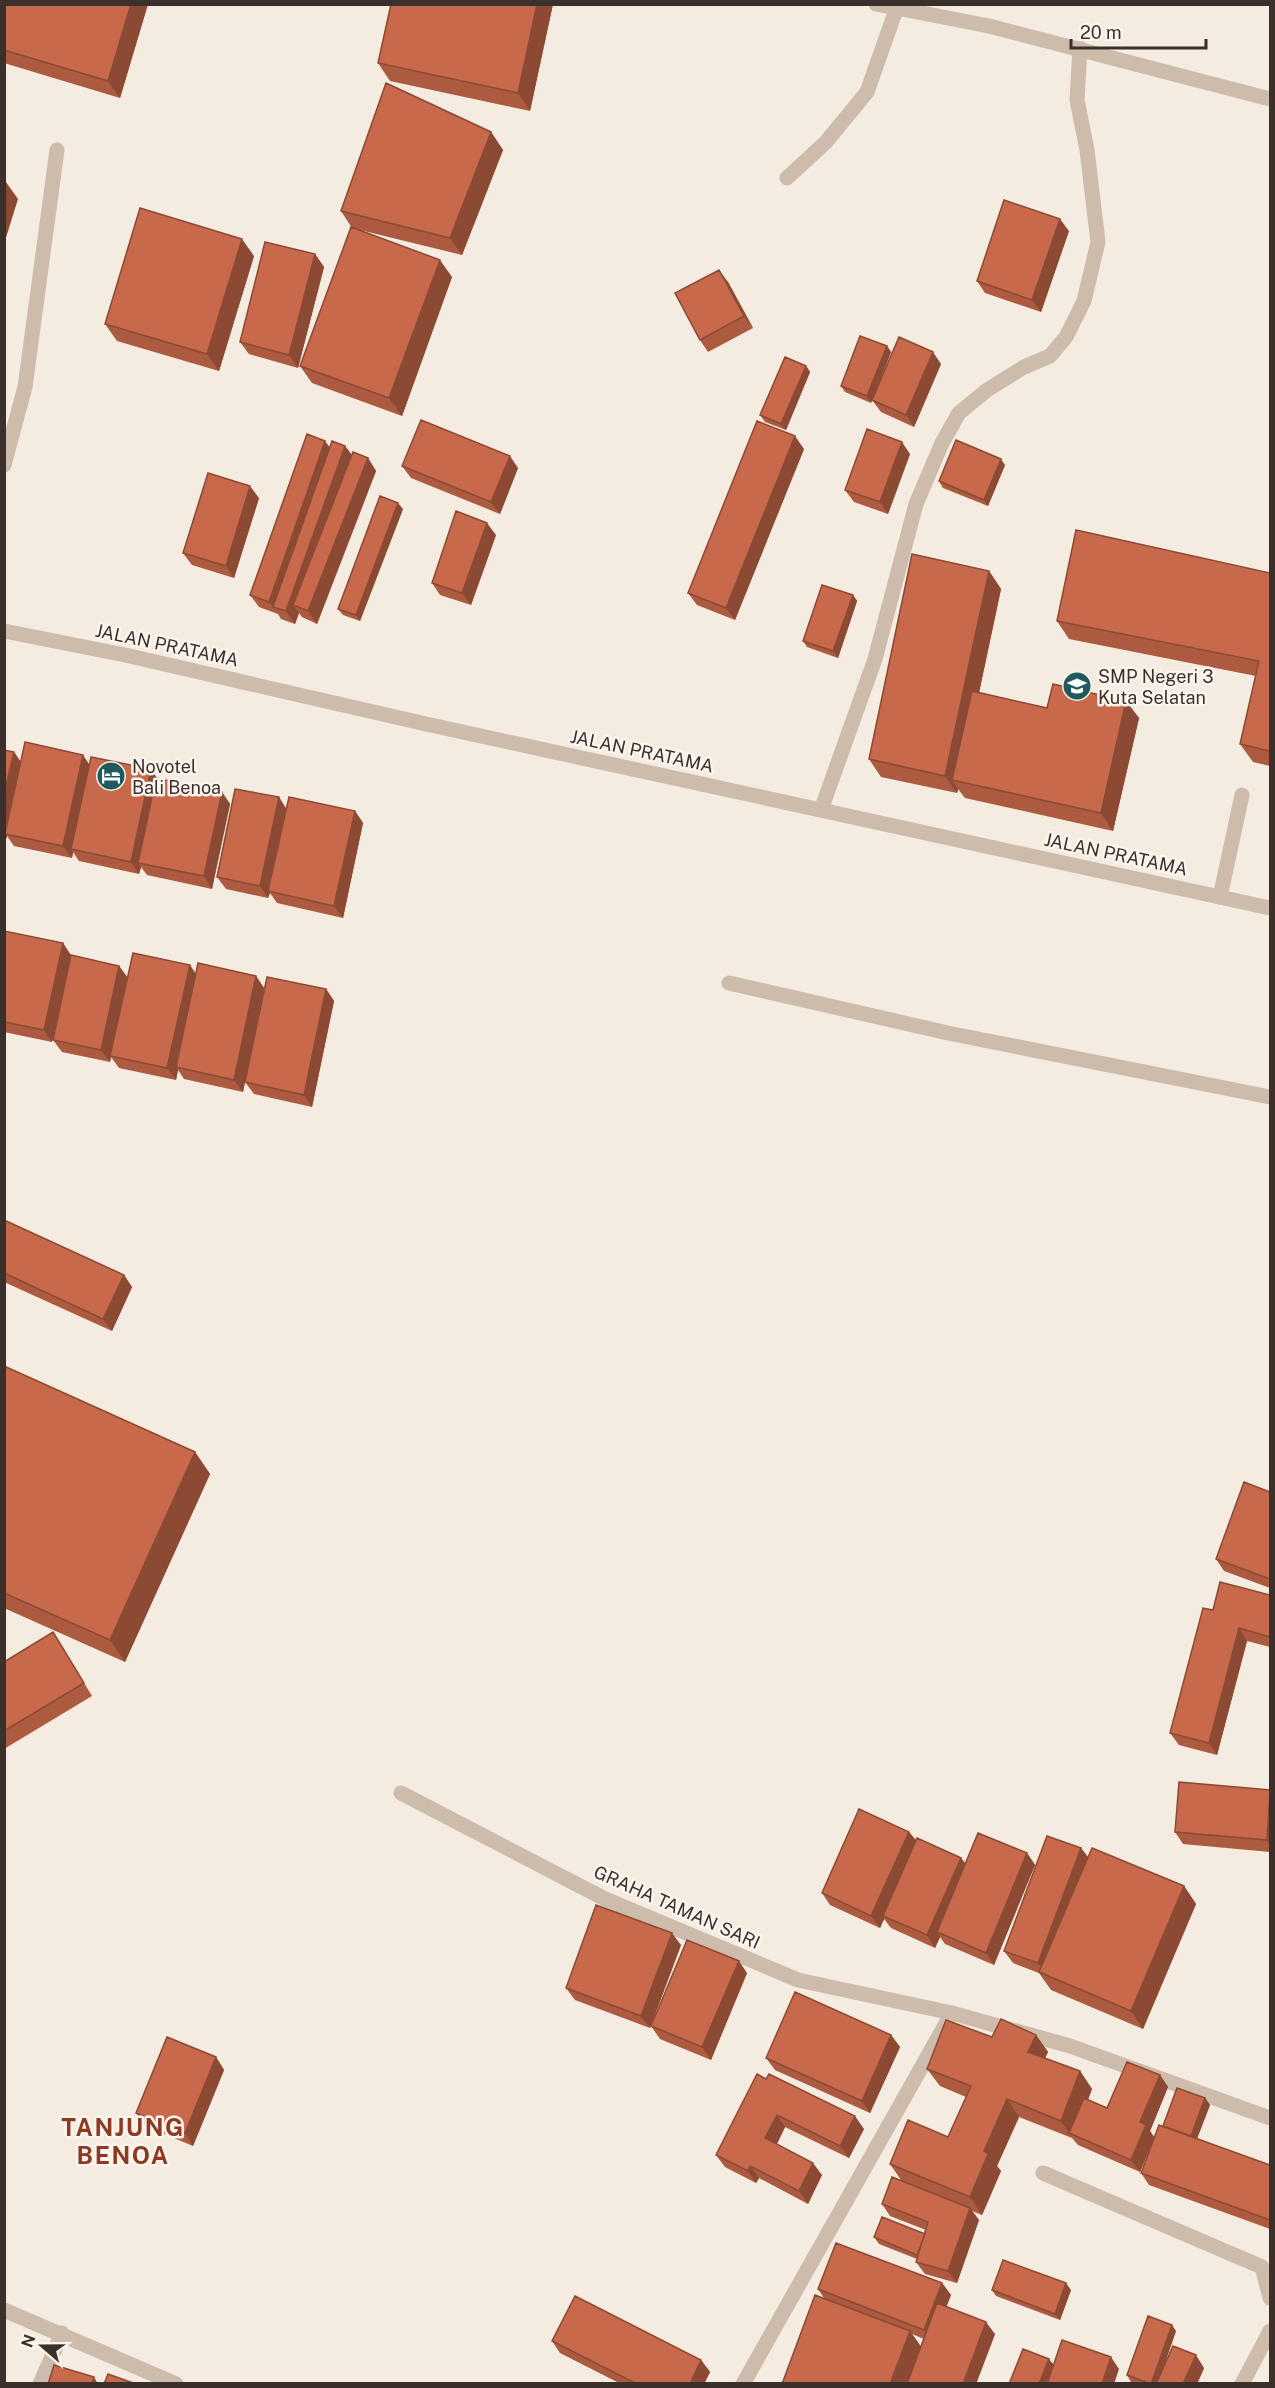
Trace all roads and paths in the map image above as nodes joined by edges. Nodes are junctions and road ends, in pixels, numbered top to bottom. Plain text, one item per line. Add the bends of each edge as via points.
1 (876, 4) edge
2 (897, 7) junction
3 (1080, 48) junction
4 (1270, 99) edge
5 (57, 150) dead end
6 (787, 178) dead end
7 (4, 465) edge
8 (4, 631) edge
9 (1242, 795) dead end
10 (821, 810) junction
11 (1220, 897) junction
12 (1270, 908) edge
13 (729, 983) dead end
14 (1270, 1097) edge
15 (401, 1793) dead end
16 (952, 2013) junction
17 (1270, 2118) edge
18 (1043, 2173) dead end
19 (1270, 2298) edge
20 (4, 2310) edge
21 (1270, 2331) edge
22 (62, 2333) junction
23 (40, 2384) edge
24 (176, 2384) edge
25 (743, 2384) edge
26 (1242, 2384) edge

1 - 2 street
2 - 3 street
2 - 6 street via 867,92 826,142
3 - 4 street
3 - 10 street via 1077,100 1098,242 1084,301 1066,337 1050,356 987,390 959,413 942,443 916,504 875,659
5 - 7 street via 25,387
8 - 10 street, JALAN PRATAMA via 137,657
9 - 11 street
10 - 11 street, JALAN PRATAMA
11 - 12 street, JALAN PRATAMA
13 - 14 street via 948,1033
15 - 16 street, GRAHA TAMAN SARI via 605,1899 798,1980
16 - 17 street, GRAHA TAMAN SARI via 1070,2046
16 - 25 street
18 - 19 street via 1262,2267
20 - 22 street
21 - 26 street
22 - 23 street
22 - 24 street

